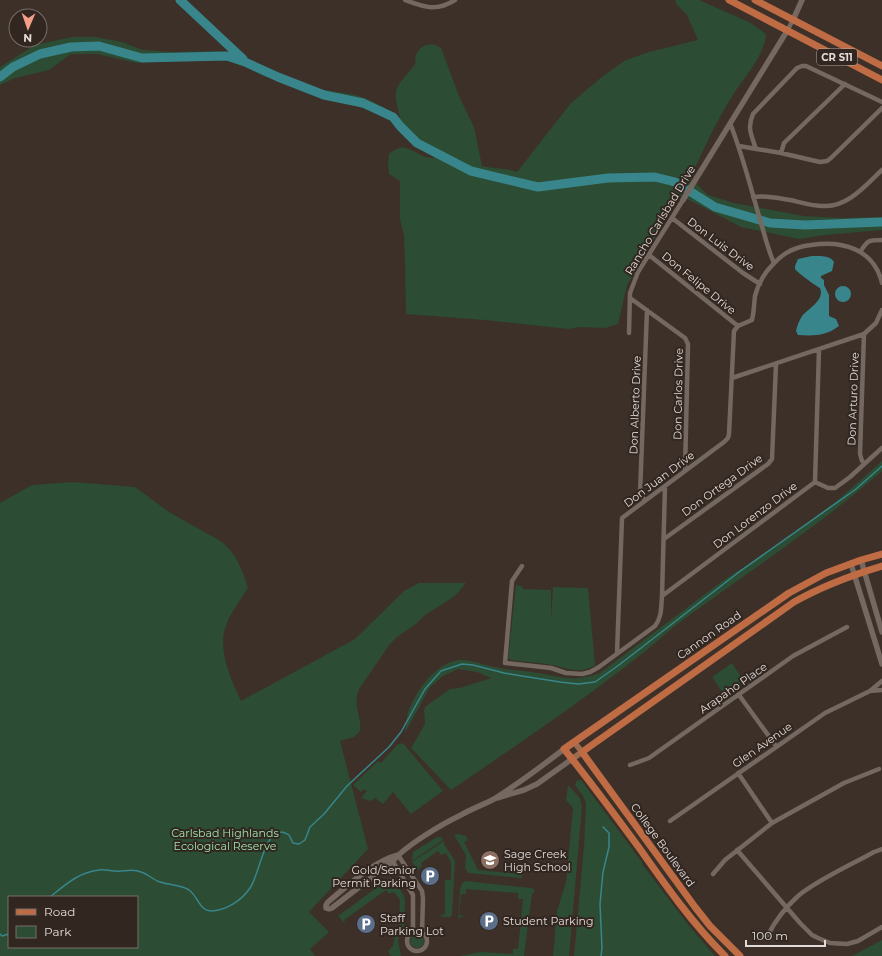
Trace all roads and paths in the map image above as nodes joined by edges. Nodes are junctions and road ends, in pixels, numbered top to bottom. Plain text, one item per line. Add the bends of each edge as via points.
1 (405, 0) edge
2 (454, 0) edge
3 (729, 0) edge
4 (755, 0) edge
5 (802, 0) edge
6 (792, 20) junction
7 (787, 31) junction
8 (882, 66) edge
9 (882, 80) edge
10 (845, 84) junction
11 (882, 102) edge
12 (882, 108) edge
13 (730, 123) junction
14 (739, 146) junction
15 (756, 149) junction
16 (781, 153) junction
17 (882, 170) edge
18 (753, 197) junction
19 (683, 200) joint
20 (672, 218) junction
21 (882, 240) edge
22 (860, 252) junction
23 (649, 254) junction
24 (774, 263) junction
25 (882, 283) edge
26 (760, 284) junction
27 (630, 298) junction
28 (647, 310) junction
29 (882, 310) edge
30 (881, 317) edge
31 (738, 326) junction
32 (629, 334) dead end
33 (864, 334) junction
34 (819, 350) junction
35 (776, 364) junction
36 (732, 378) junction
37 (882, 448) edge
38 (864, 464) junction
39 (684, 471) junction
40 (815, 482) junction
41 (665, 486) junction
42 (645, 500) junction
43 (664, 540) junction
44 (882, 554) edge
45 (861, 560) junction
46 (851, 564) junction
47 (522, 566) dead end
48 (882, 566) edge
49 (865, 571) junction
50 (855, 575) junction
51 (662, 596) junction
52 (847, 627) dead end
53 (882, 632) edge
54 (617, 653) junction
55 (882, 664) edge
56 (882, 681) edge
57 (870, 690) junction
58 (882, 690) edge
59 (739, 695) junction
60 (574, 742) junction
61 (776, 746) junction
62 (561, 752) junction
63 (582, 752) junction
64 (572, 759) junction
65 (630, 765) dead end
66 (880, 769) dead end
67 (738, 773) junction
68 (493, 799) junction
69 (670, 821) dead end
70 (772, 823) junction
71 (882, 849) edge
72 (738, 850) junction
73 (398, 855) junction
74 (391, 859) junction
75 (714, 874) dead end
76 (787, 908) junction
77 (882, 928) edge
78 (413, 933) junction
79 (422, 933) junction
80 (768, 935) dead end
81 (725, 956) edge
82 (740, 956) edge

1 - 2 street via 432,8 441,7
3 - 7 main road, CR S11
4 - 6 main road, CR S11
5 - 6 street
6 - 7 street, Rancho Carlsbad Drive
6 - 8 main road, CR S11
7 - 9 main road, CR S11
7 - 13 street, Rancho Carlsbad Drive
10 - 11 street
10 - 15 street via 806,66 797,68 753,114 749,127
10 - 16 street via 784,144
12 - 16 street via 827,161 820,162
13 - 14 street
13 - 19 street, Rancho Carlsbad Drive
14 - 15 street
14 - 18 street
15 - 16 street
17 - 18 street via 858,193 837,204 824,206 763,195
18 - 24 street
19 - 20 street, Rancho Carlsbad Drive
20 - 23 street, Rancho Carlsbad Drive
20 - 26 street, Don Luis Drive
21 - 22 street via 867,241
22 - 24 street via 849,246 818,244 788,252
22 - 25 street via 876,268
23 - 27 street, Rancho Carlsbad Drive via 638,272
23 - 31 street, Don Felipe Drive
24 - 26 street
26 - 31 street via 755,296 752,320
27 - 28 street, Don Carlos Drive
27 - 32 street, Rancho Carlsbad Drive
28 - 39 street, Don Carlos Drive via 685,338 688,344
28 - 42 street, Don Alberto Drive via 640,494
29 - 30 street
30 - 33 street
31 - 36 street, Don Juan Drive via 734,331
33 - 34 street
33 - 38 street, Don Arturo Drive via 860,454
34 - 35 street
34 - 40 street
35 - 36 street
35 - 43 street, Don Ortega Drive via 772,459
36 - 39 street, Don Juan Drive via 728,438
37 - 38 street
38 - 40 street via 835,488 828,488
39 - 41 street, Don Juan Drive
40 - 51 street, Don Lorenzo Drive
41 - 42 street, Don Juan Drive
41 - 43 street
42 - 54 street, Don Juan Drive via 622,518
43 - 51 street
44 - 45 main road, Cannon Road
45 - 46 main road, Cannon Road
45 - 49 street
46 - 50 street
46 - 60 main road, Cannon Road via 789,593
47 - 54 street via 512,581 505,663 582,674 600,667
48 - 49 main road, Cannon Road
49 - 50 main road, Cannon Road
49 - 53 street
50 - 55 street
50 - 63 main road, Cannon Road via 815,590 794,602
51 - 54 street via 660,616 655,626
52 - 59 street, Arapaho Place via 793,656
56 - 57 street, Glen Avenue
57 - 58 street, Glen Avenue
57 - 61 street, Glen Avenue via 824,713
59 - 61 street
59 - 65 street, Arapaho Place via 649,758
60 - 62 main road, Cannon Road
60 - 63 main road, College Boulevard
61 - 67 street, Glen Avenue
62 - 64 main road, College Boulevard
62 - 68 street
63 - 64 main road, Cannon Road
63 - 82 main road, College Boulevard via 695,907
64 - 68 street via 537,784
64 - 81 main road, College Boulevard via 675,898
66 - 70 street via 844,783
67 - 69 street, Glen Avenue
67 - 70 street
68 - 73 street via 459,815
70 - 72 street
71 - 76 street via 811,887
72 - 75 street via 725,860
72 - 76 street
73 - 74 street
73 - 79 street via 422,891
74 - 74 street via 352,882 328,902 326,908 332,908
74 - 78 street via 413,895
76 - 77 street via 812,935 830,943 852,943
76 - 80 street via 776,920
78 - 79 street
78 - 79 street via 408,937 408,944 411,949 417,951 427,944

